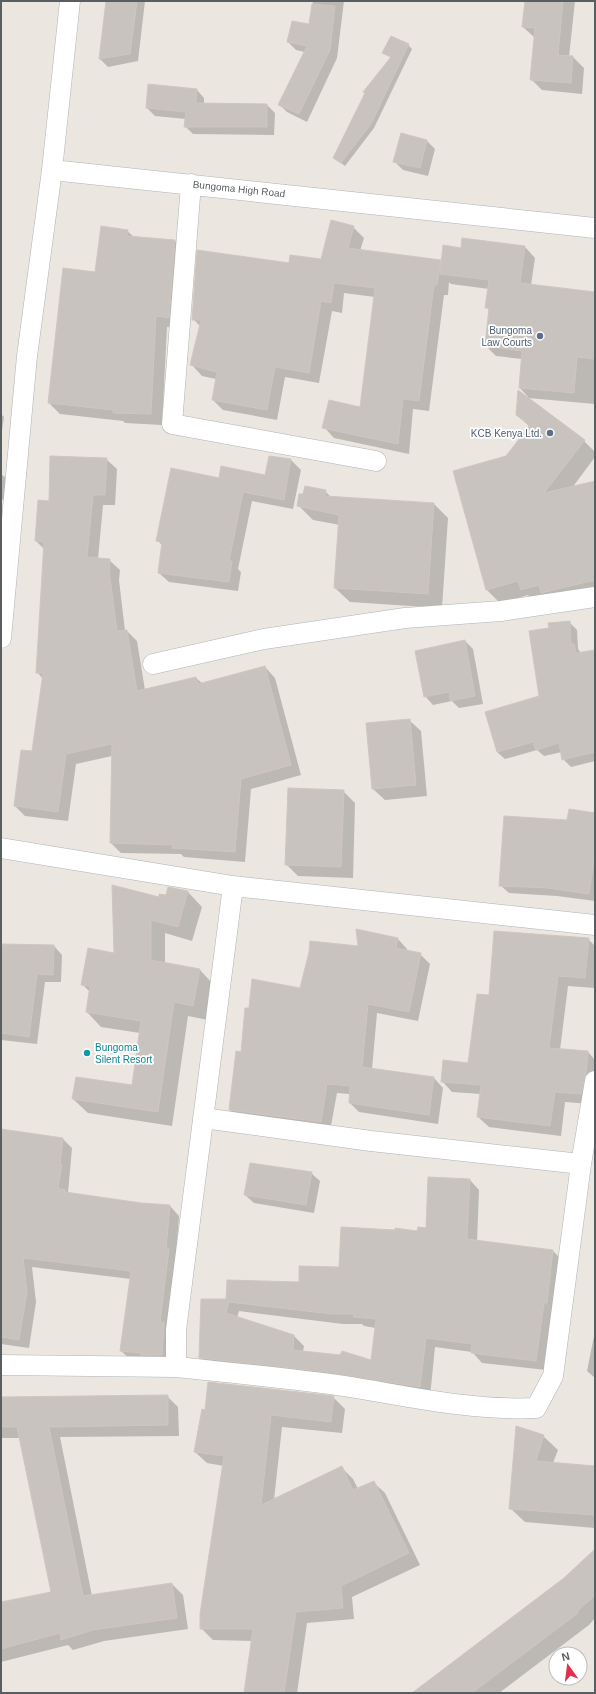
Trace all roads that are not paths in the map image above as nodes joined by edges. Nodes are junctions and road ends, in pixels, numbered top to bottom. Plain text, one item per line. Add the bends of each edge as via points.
1 (70, 1) edge
2 (52, 170) junction
3 (190, 184) junction
4 (595, 228) edge
5 (376, 461) dead end
6 (595, 597) edge
7 (1, 638) edge
8 (153, 664) dead end
9 (1, 848) edge
10 (233, 886) junction
11 (595, 925) edge
12 (595, 1081) edge
13 (203, 1118) junction
14 (581, 1164) junction
15 (1, 1365) edge
16 (176, 1367) junction

1 - 2 street
2 - 3 street, Bungoma High Road
2 - 7 street via 28,356
3 - 4 street, Bungoma High Road
3 - 5 street via 172,424
6 - 8 street via 501,611 405,618 272,638
9 - 10 street
10 - 11 street
10 - 13 street
12 - 14 street
13 - 14 street via 371,1141
13 - 16 street via 176,1330
14 - 16 street via 553,1376 536,1408 511,1410 428,1401 344,1386
15 - 16 street

